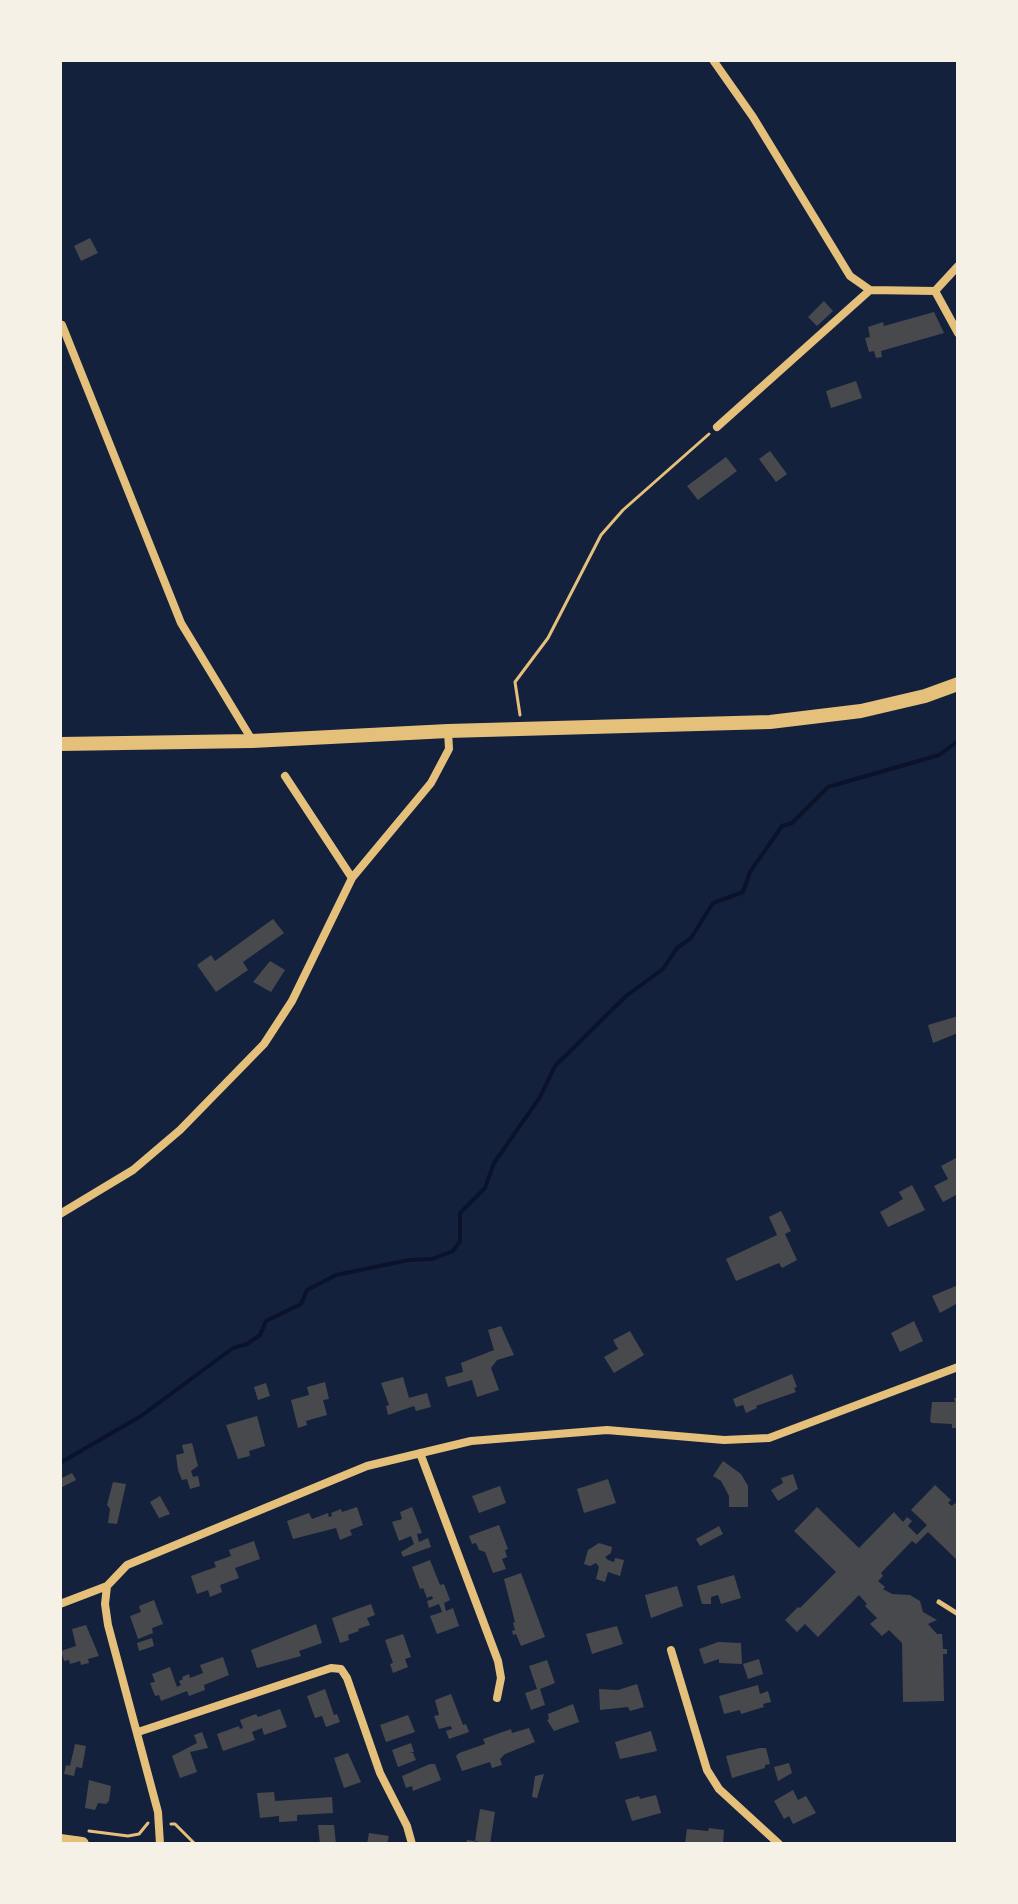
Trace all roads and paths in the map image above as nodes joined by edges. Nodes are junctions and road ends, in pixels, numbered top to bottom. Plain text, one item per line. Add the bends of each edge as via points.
1 (713, 60) edge
2 (958, 266) edge
3 (870, 290) junction
4 (935, 291) junction
5 (62, 325) edge
6 (958, 333) edge
7 (717, 427) joint
8 (958, 684) edge
9 (523, 730) junction
10 (448, 731) junction
11 (252, 741) junction
12 (60, 744) edge
13 (285, 776) dead end
14 (352, 878) junction
15 (60, 1214) edge
16 (958, 1367) edge
17 (420, 1453) junction
18 (107, 1586) junction
19 (939, 1602) dead end
20 (60, 1604) edge
21 (958, 1614) edge
22 (671, 1650) dead end
23 (497, 1698) dead end
24 (138, 1732) junction
25 (159, 1823) junction
26 (82, 1837) edge
27 (60, 1841) edge
28 (160, 1844) edge
29 (195, 1844) edge
30 (412, 1844) edge
31 (779, 1844) edge

1 - 3 street via 850,276
2 - 4 street
3 - 4 street
3 - 7 street
4 - 6 street
5 - 11 street via 181,623
7 - 9 path via 601,535 548,638 515,682
8 - 9 main road via 861,711 770,722
9 - 10 main road
10 - 11 main road
10 - 14 street via 449,749 431,783
11 - 12 main road
13 - 14 street
14 - 15 street via 292,1001 264,1044 145,1160
16 - 17 street via 769,1438 724,1440 607,1430 471,1441
17 - 18 street via 367,1466 127,1565
17 - 23 street via 498,1661
18 - 20 street
18 - 24 street via 108,1625
19 - 21 lane
22 - 31 street via 707,1770 719,1789
24 - 25 street
24 - 30 street via 341,1669
25 - 26 path via 147,1823 139,1834
25 - 28 street
25 - 29 path via 175,1824
26 - 27 main road

